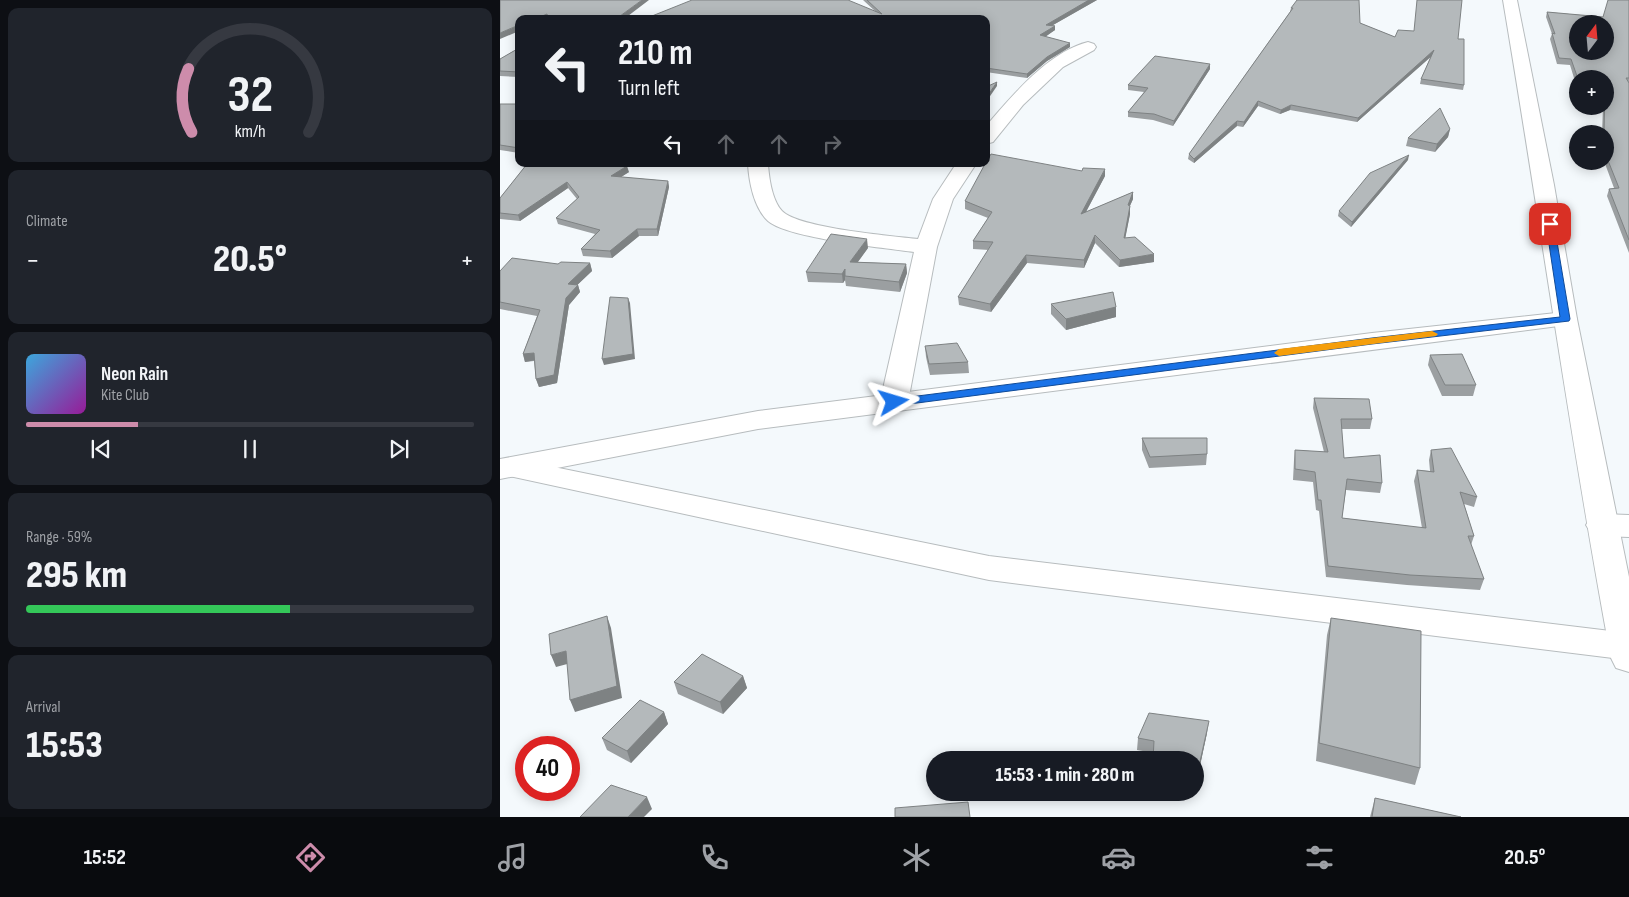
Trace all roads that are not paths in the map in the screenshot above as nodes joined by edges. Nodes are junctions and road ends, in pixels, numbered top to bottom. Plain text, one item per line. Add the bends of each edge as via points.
1 (1510, 0) edge
2 (1088, 47) dead end
3 (990, 133) edge
4 (758, 167) edge
5 (964, 167) edge
6 (926, 247) junction
7 (1565, 319) junction
8 (894, 402) junction
9 (505, 468) edge
10 (1616, 526) edge
11 (1628, 653) edge

1 - 7 street
2 - 3 street via 1057,64 1017,100
4 - 6 street via 776,218 838,234
5 - 6 street via 943,199
6 - 8 street
7 - 8 street
7 - 10 street
8 - 9 street via 749,421
9 - 11 street via 989,568
10 - 11 street

